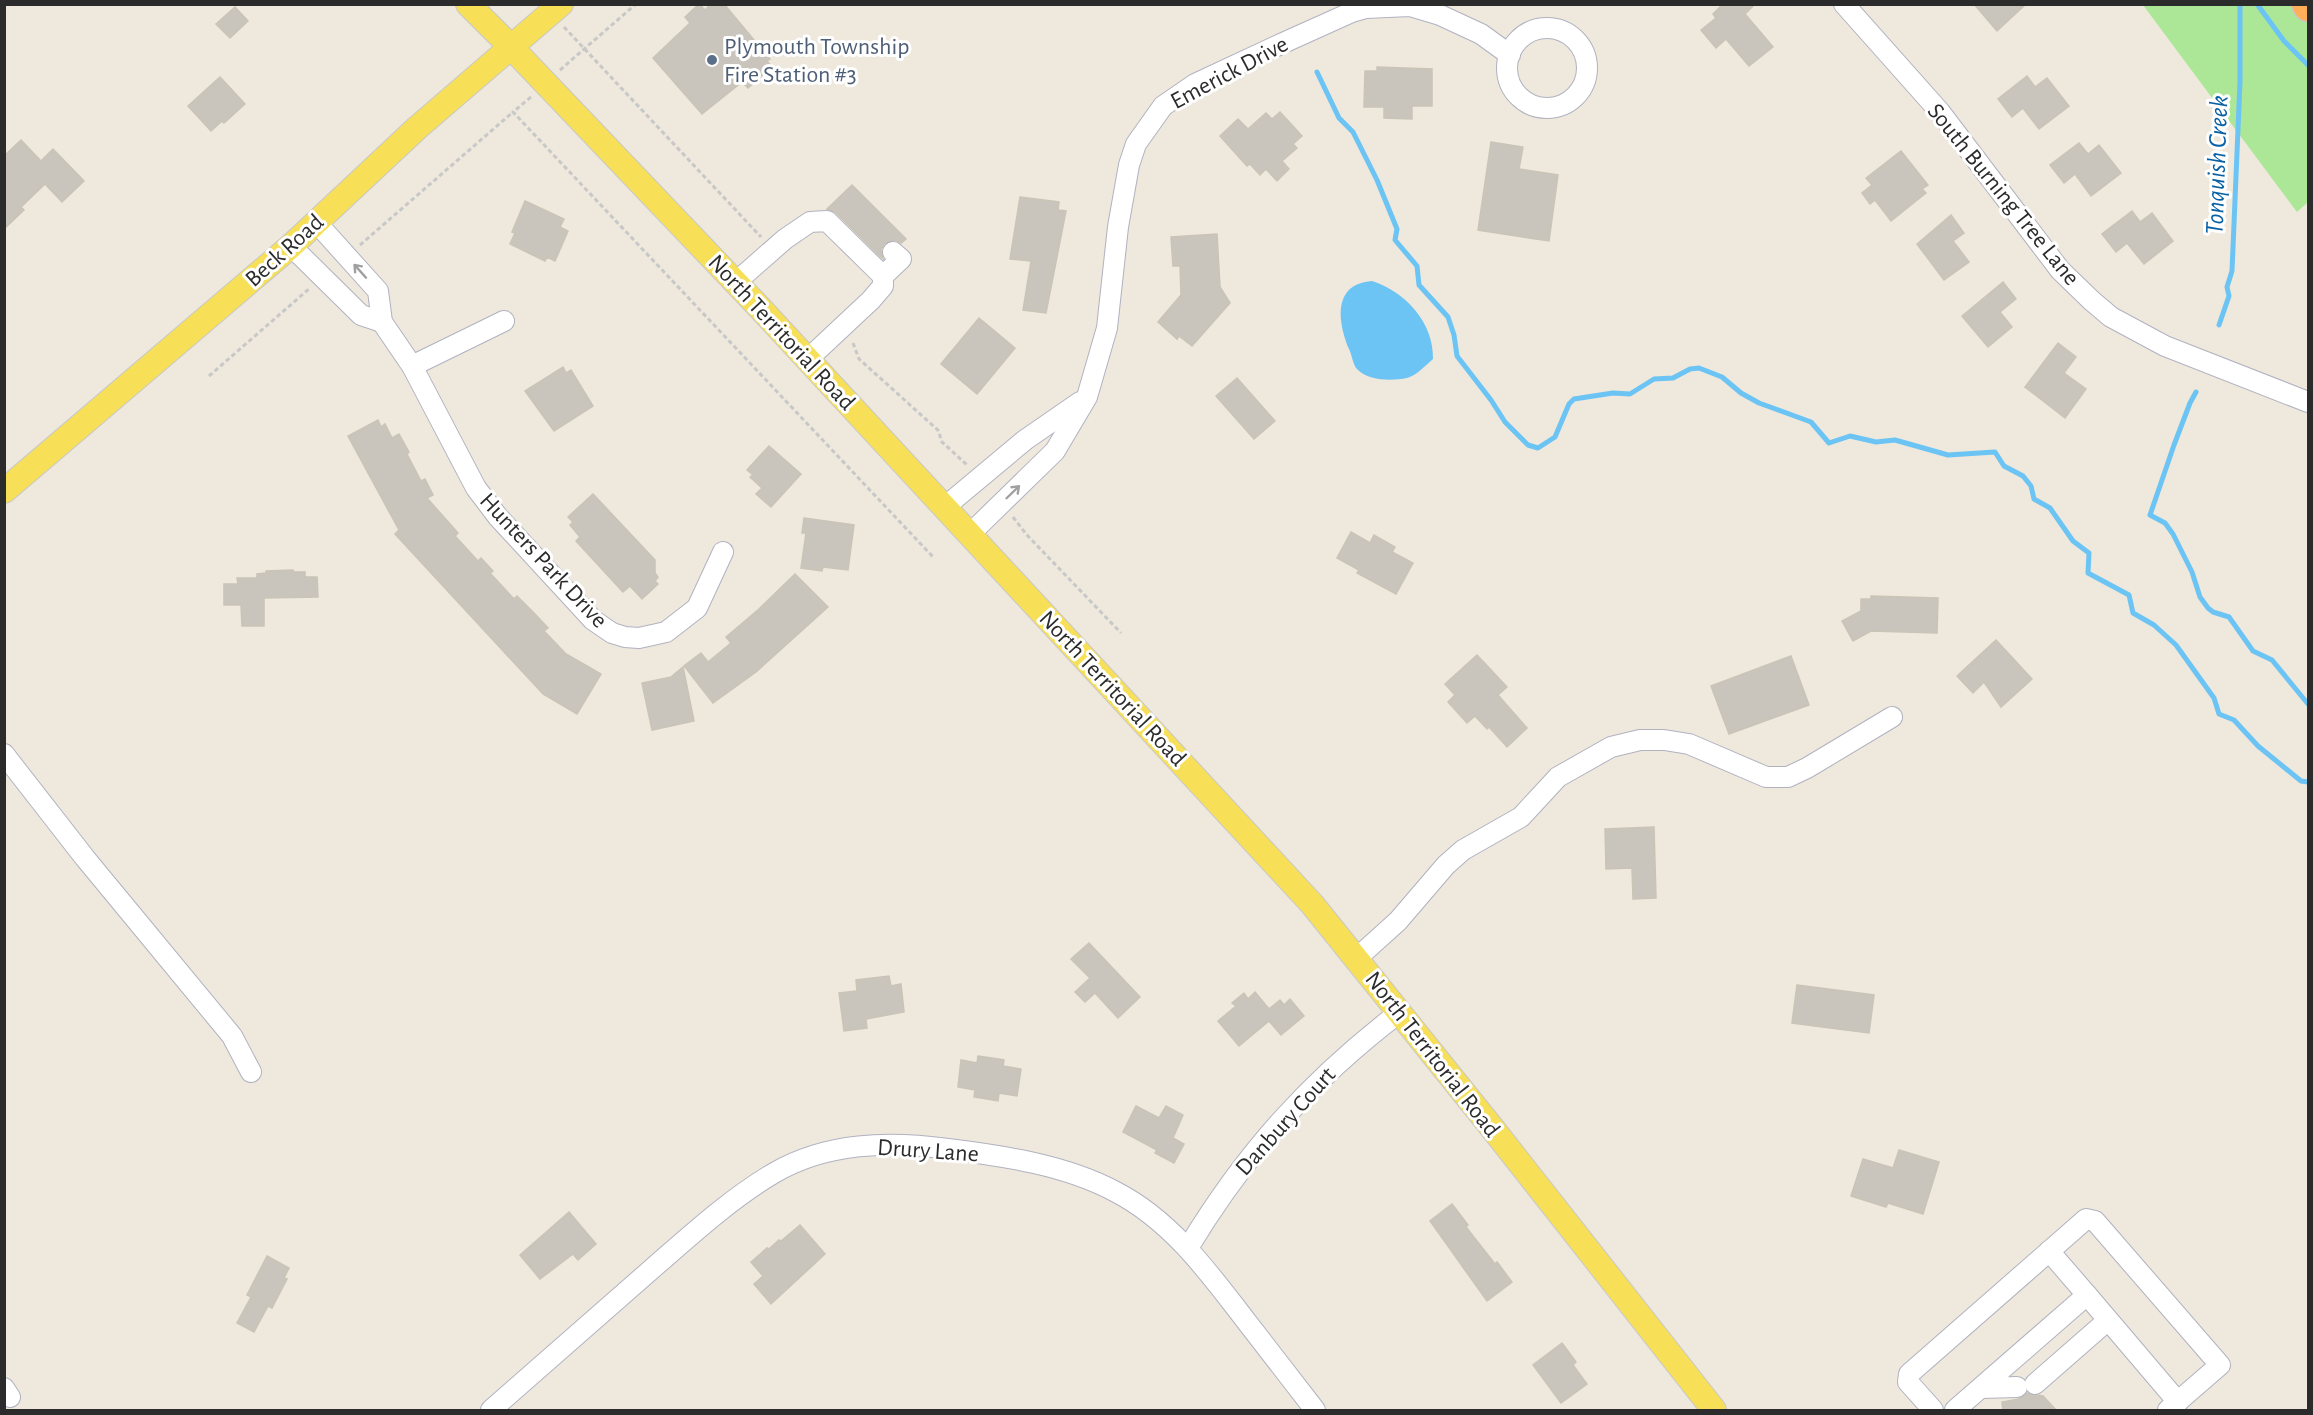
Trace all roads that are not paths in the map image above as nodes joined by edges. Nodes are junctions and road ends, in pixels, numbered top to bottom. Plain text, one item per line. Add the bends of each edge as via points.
1 (468, 4) edge
2 (561, 4) edge
3 (1844, 4) edge
4 (511, 46) junction
5 (1509, 55) junction
6 (316, 222) junction
7 (291, 246) junction
8 (893, 252) dead end
9 (883, 276) junction
10 (736, 282) junction
11 (504, 321) dead end
12 (382, 322) junction
13 (808, 359) junction
14 (412, 366) junction
15 (1087, 397) junction
16 (2308, 402) edge
17 (4, 491) edge
18 (946, 506) junction
19 (971, 533) junction
20 (723, 552) dead end
21 (1892, 717) dead end
22 (4, 754) edge
23 (1358, 958) junction
24 (1400, 1012) junction
25 (251, 1072) dead end
26 (1188, 1248) junction
27 (2049, 1251) junction
28 (2087, 1295) junction
29 (2107, 1321) junction
30 (1981, 1388) junction
31 (2173, 1406) edge
32 (491, 1410) edge
33 (1315, 1410) edge
34 (1714, 1410) edge
35 (1933, 1410) edge
36 (1955, 1410) edge

1 - 4 main road, North Territorial Road
2 - 4 main road, Beck Road
3 - 16 street, South Burning Tree Lane via 1940,112 2060,270 2092,302 2111,317 2165,346
4 - 6 main road, Beck Road
4 - 10 main road, North Territorial Road
5 - 5 street via 1522,37 1533,30 1559,30 1570,36 1585,56 1585,81 1579,93 1556,108 1530,105 1511,86 1507,73
5 - 15 street, Emerick Drive via 1481,34 1440,15 1410,6 1366,8 1195,84 1162,106 1136,144 1129,165 1107,328
6 - 7 main road, Beck Road
12 -> 6 street, Hunters Park Drive via 378,291
7 - 12 street via 361,315
7 - 17 main road, Beck Road
8 - 9 street via 901,260
9 - 10 street via 827,221 810,222
9 - 13 street via 883,286 871,300
10 - 13 main road, North Territorial Road
11 - 14 street
12 - 14 street, Hunters Park Drive
13 - 18 main road, North Territorial Road
14 - 20 street, Hunters Park Drive via 476,488 498,517 602,627 625,637 666,632 696,608
15 - 18 street via 1025,440
19 -> 15 street, Emerick Drive via 1055,451
18 - 19 main road, North Territorial Road
19 - 23 main road, North Territorial Road
21 - 23 street via 1788,777 1766,777 1689,744 1640,740 1611,747 1558,777 1521,817 1463,850
22 - 25 street via 84,858 232,1036
23 - 24 main road, North Territorial Road
24 - 26 street, Danbury Court via 1336,1063 1283,1117 1229,1184
24 - 34 main road, North Territorial Road
26 - 32 street, Drury Lane via 1117,1192 1063,1171 989,1154 910,1144 834,1150 794,1163 751,1188
26 - 33 street, Drury Lane
27 - 28 street
27 - 31 street via 2086,1219 2095,1221 2220,1365
27 - 35 street via 1909,1374 1908,1382
28 - 29 street
28 - 30 street
29 - 30 street via 2026,1386
29 - 31 street
30 - 36 street

